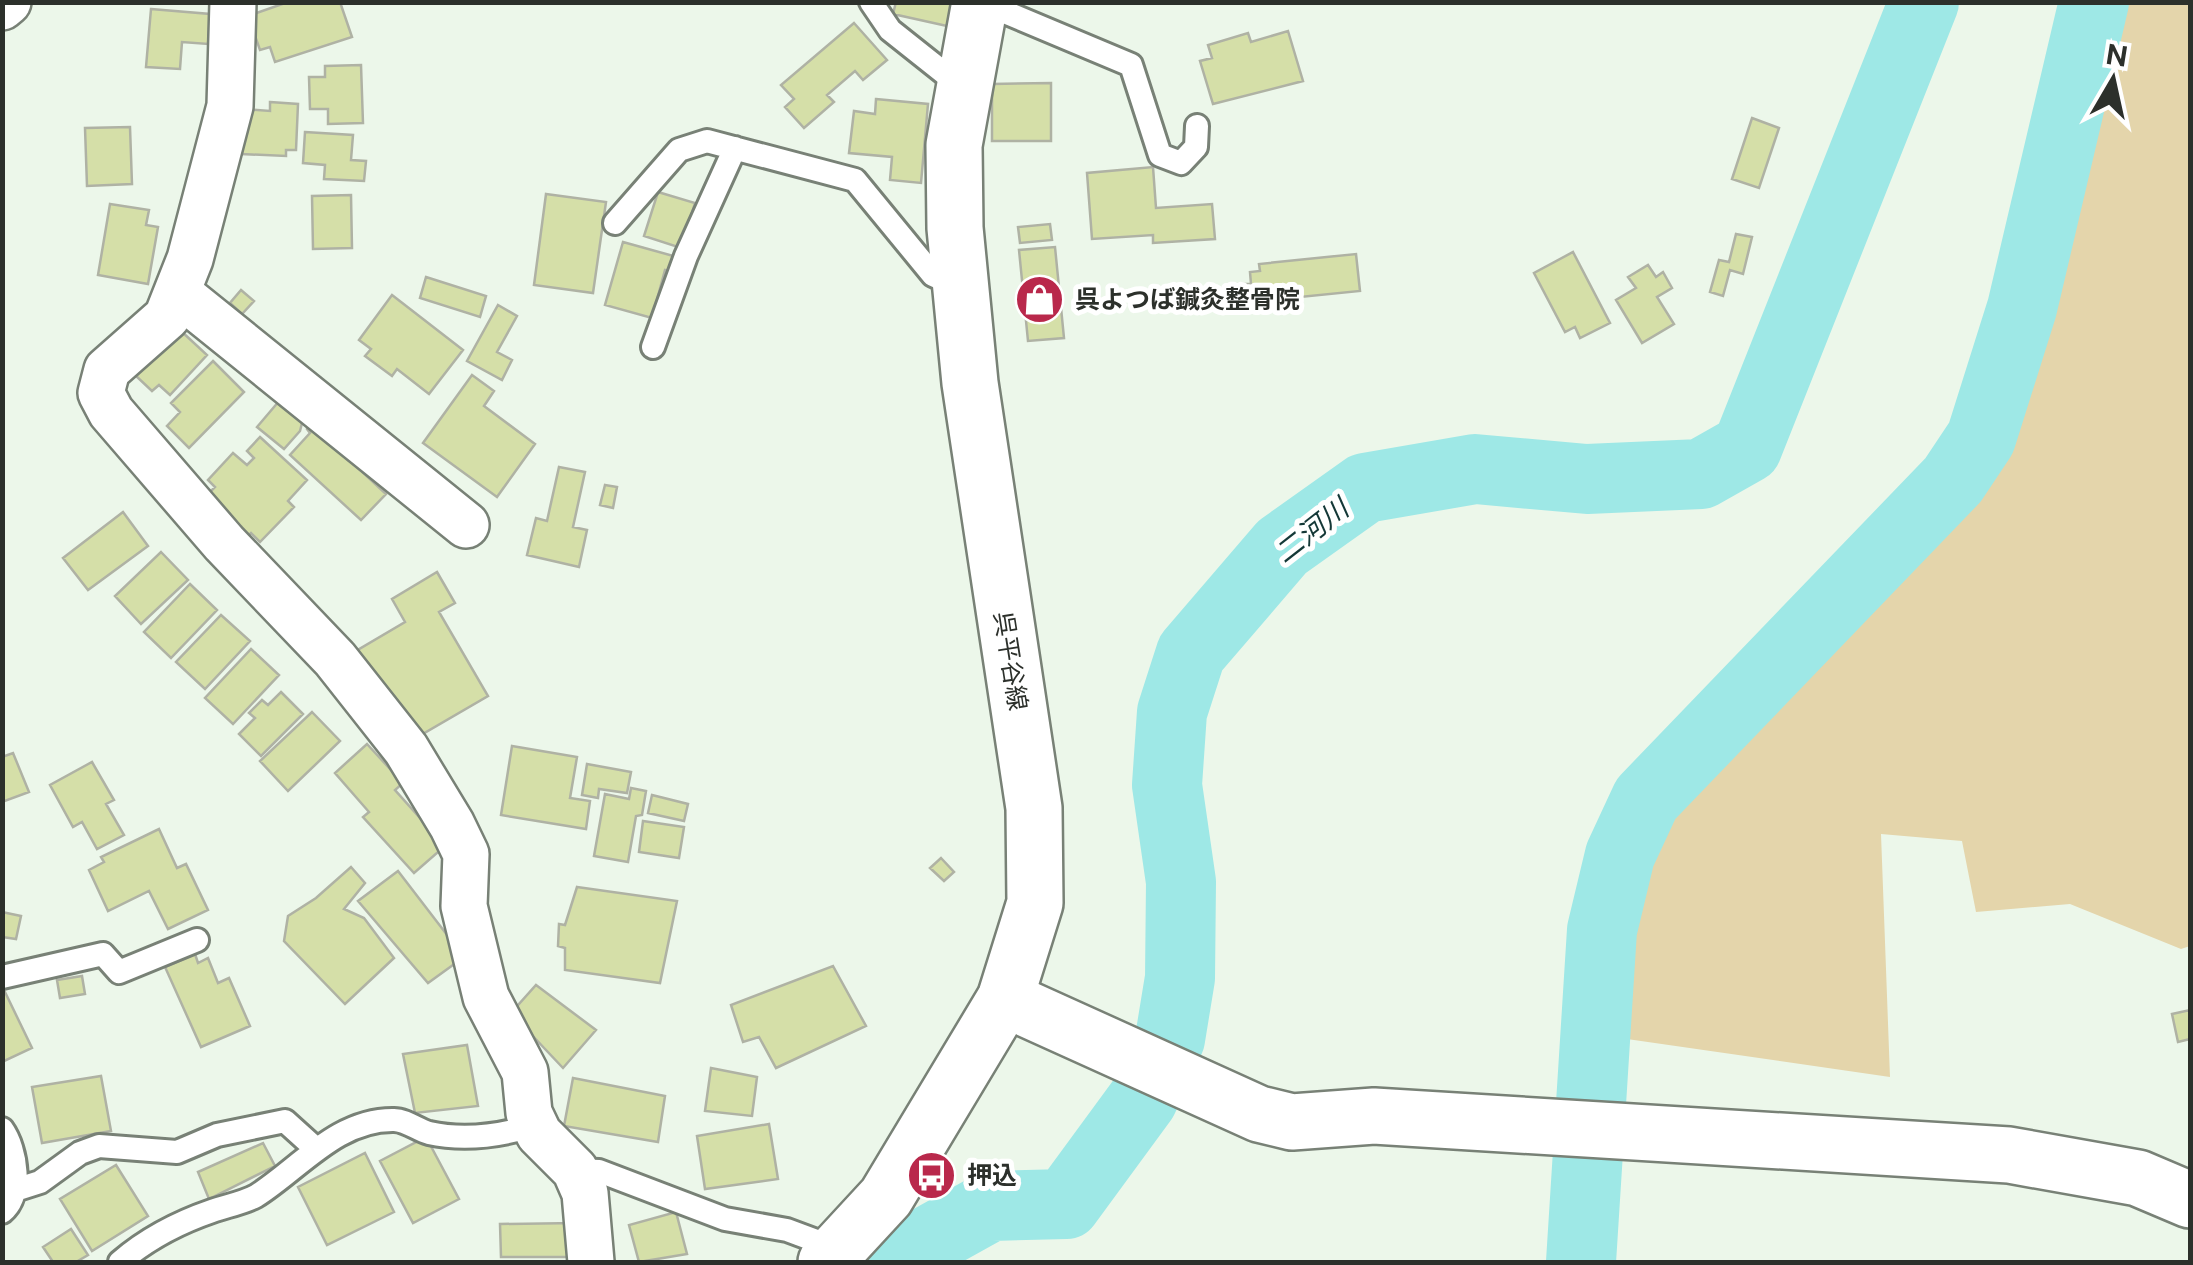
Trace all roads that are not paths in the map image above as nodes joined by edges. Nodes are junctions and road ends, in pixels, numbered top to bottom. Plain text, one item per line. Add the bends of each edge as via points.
1 (871, 2) edge
2 (981, 2) edge
3 (235, 3) edge
4 (964, 88) junction
5 (1197, 126) dead end
6 (735, 148) junction
7 (615, 223) dead end
8 (960, 288) junction
9 (177, 292) junction
10 (653, 347) dead end
11 (466, 524) dead end
12 (198, 940) dead end
13 (2, 977) edge
14 (1024, 1007) junction
15 (535, 1125) junction
16 (2, 1129) edge
17 (316, 1149) junction
18 (576, 1170) junction
19 (15, 1190) junction
20 (2190, 1200) edge
21 (2, 1212) edge
22 (832, 1256) edge
23 (120, 1262) edge
24 (591, 1262) edge

1 - 4 lane via 890,30
2 - 4 main road, 呉平谷線
2 - 5 lane via 1131,65 1160,155 1181,163 1196,148
3 - 9 street via 230,106
4 - 8 main road, 呉平谷線 via 954,145
6 - 7 lane via 707,141 679,150
6 - 8 lane via 855,180 932,275
6 - 10 lane
8 - 14 main road, 呉平谷線 via 1034,808 1035,903
9 - 11 street
9 - 15 street via 167,317 107,370 101,393 224,542 347,674 406,748 452,824 466,854 464,906 486,996 525,1072
12 - 13 lane via 119,972 103,954
14 - 20 main road via 1258,1114 1292,1122 1374,1116 2009,1155 2138,1178
14 - 22 main road, 呉平谷線 via 886,1197
15 - 17 lane via 501,1136 459,1137 397,1119
15 - 18 street
16 - 19 lane
17 - 19 lane via 286,1121 216,1135 177,1152 99,1146
17 - 23 lane via 253,1198 171,1225
18 - 22 lane via 599,1171 725,1219 787,1230
18 - 24 street via 586,1193
19 - 21 lane

